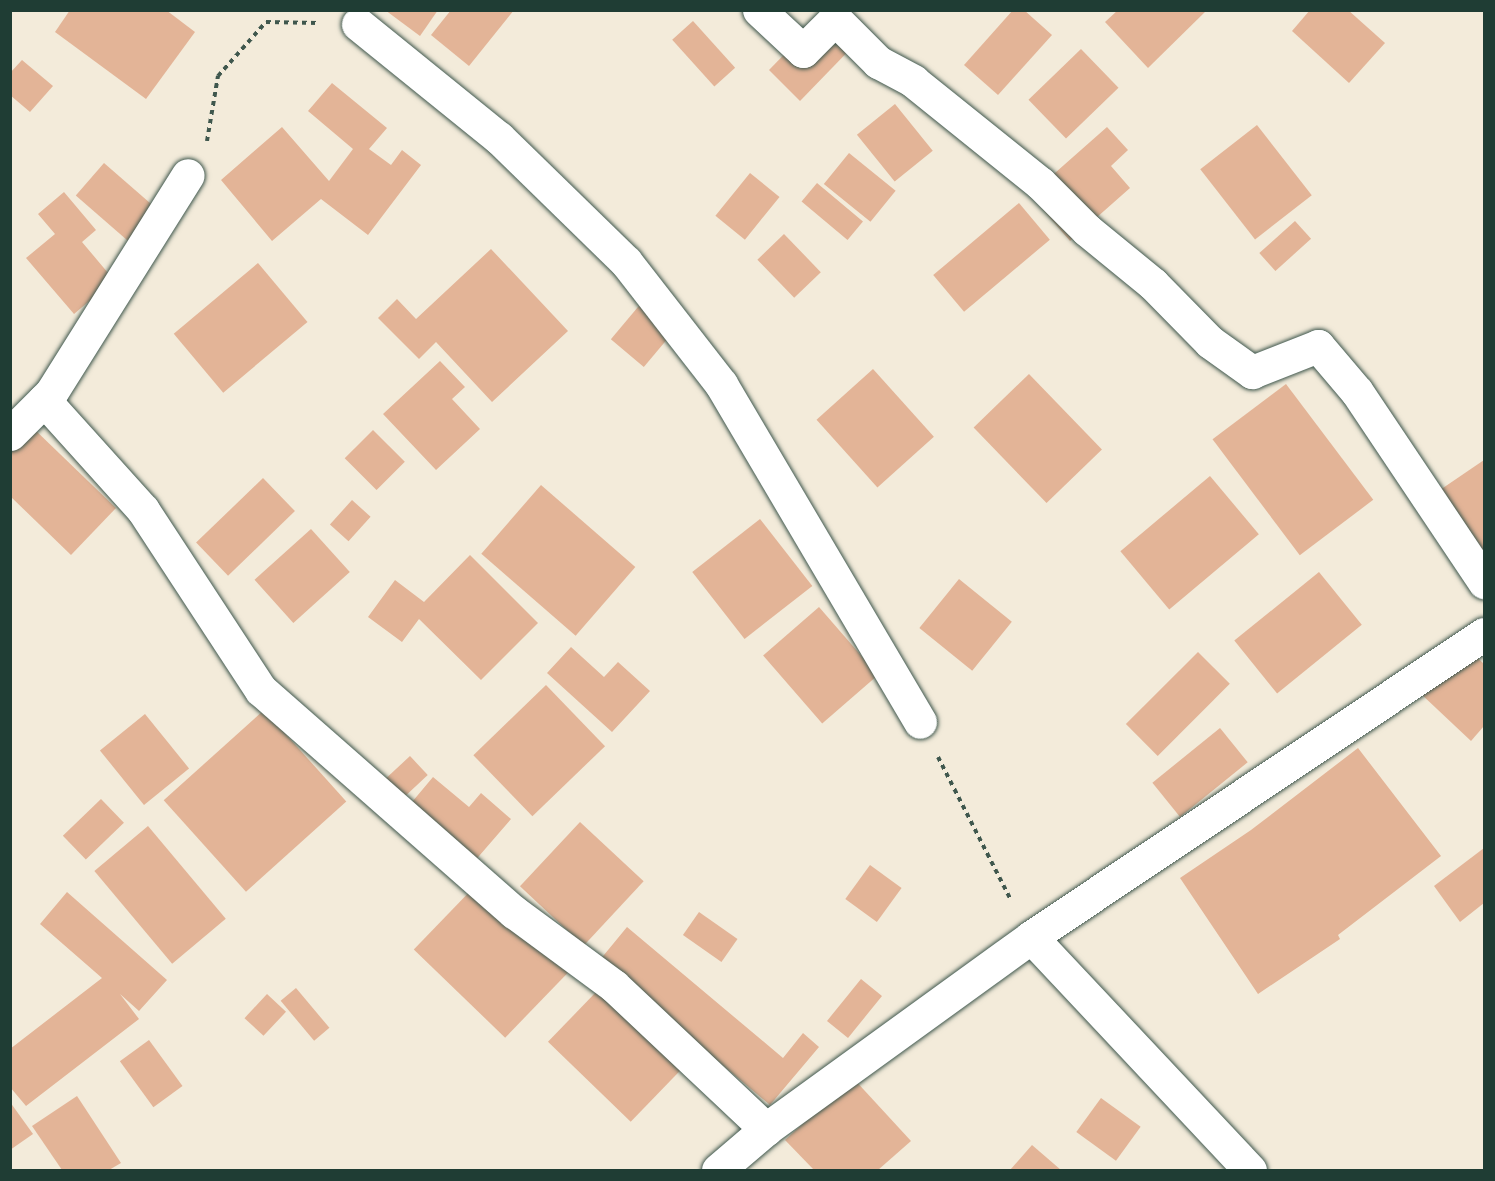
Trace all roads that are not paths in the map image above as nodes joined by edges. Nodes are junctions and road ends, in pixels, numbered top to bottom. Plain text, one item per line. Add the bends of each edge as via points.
1 (759, 10) edge
2 (358, 24) road end
3 (188, 175) road end
4 (44, 400) junction
5 (10, 434) edge
6 (1485, 582) edge
7 (1485, 634) edge
8 (920, 722) road end
9 (1030, 937) junction
10 (766, 1129) junction
11 (718, 1170) edge
12 (1250, 1170) edge

1 - 6 street via 803,51 835,20 878,62 913,81 1040,183 1087,230 1153,284 1210,342 1252,372 1318,346 1357,392
2 - 8 street via 499,138 626,262 721,384
3 - 4 street
4 - 5 street
4 - 10 street via 143,510 261,690 514,912 614,986
7 - 9 street
9 - 10 street
9 - 12 street
10 - 11 street

